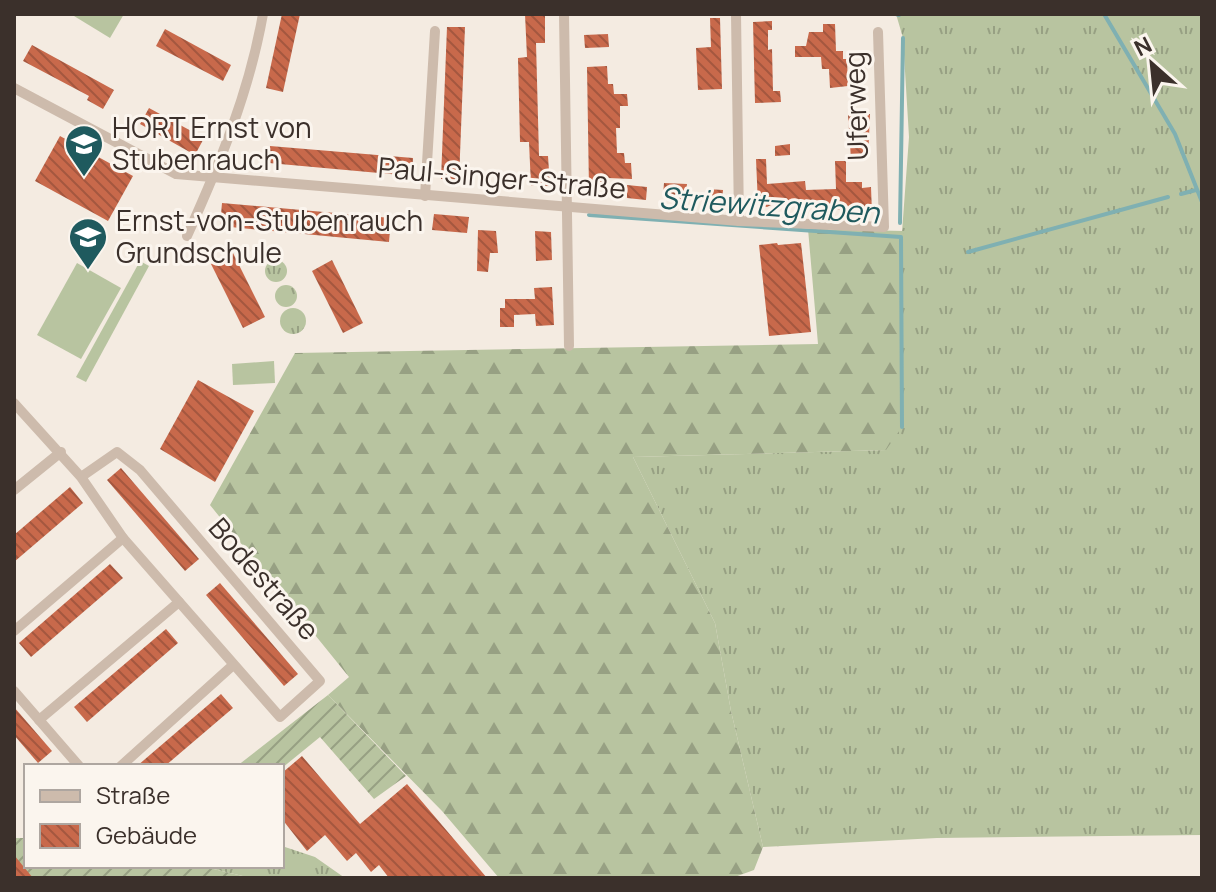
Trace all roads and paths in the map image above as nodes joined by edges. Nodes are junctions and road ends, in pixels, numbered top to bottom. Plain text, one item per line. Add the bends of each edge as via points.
1 (263, 14) edge
2 (564, 14) edge
3 (736, 14) edge
4 (435, 31) dead end
5 (878, 32) dead end
6 (14, 88) edge
7 (213, 178) junction
8 (425, 196) junction
9 (566, 208) junction
10 (739, 221) junction
11 (884, 227) joint
12 (187, 236) dead end
13 (569, 346) dead end
14 (14, 403) edge
15 (61, 452) junction
16 (81, 477) junction
17 (14, 490) edge
18 (123, 538) junction
19 (179, 602) junction
20 (14, 631) edge
21 (232, 666) junction
22 (14, 691) edge
23 (39, 720) junction
24 (77, 764) edge
25 (123, 764) edge

1 - 7 street via 249,79
2 - 9 street
3 - 10 street
4 - 8 street
5 - 11 street, Uferweg
6 - 7 street, Paul-Singer-Straße via 176,174
7 - 8 street, Paul-Singer-Straße
7 - 12 street
8 - 9 street, Paul-Singer-Straße
9 - 10 street, Paul-Singer-Straße
9 - 13 street
10 - 11 street, Paul-Singer-Straße
14 - 15 street, Bodestraße
15 - 16 street, Bodestraße
15 - 17 street
16 - 18 street, Bodestraße
16 - 21 street, Bodestraße via 117,452 140,470 320,681 280,717
18 - 19 street, Bodestraße
18 - 20 street
19 - 21 street, Bodestraße
19 - 23 street
21 - 25 street
22 - 23 street
23 - 24 street

